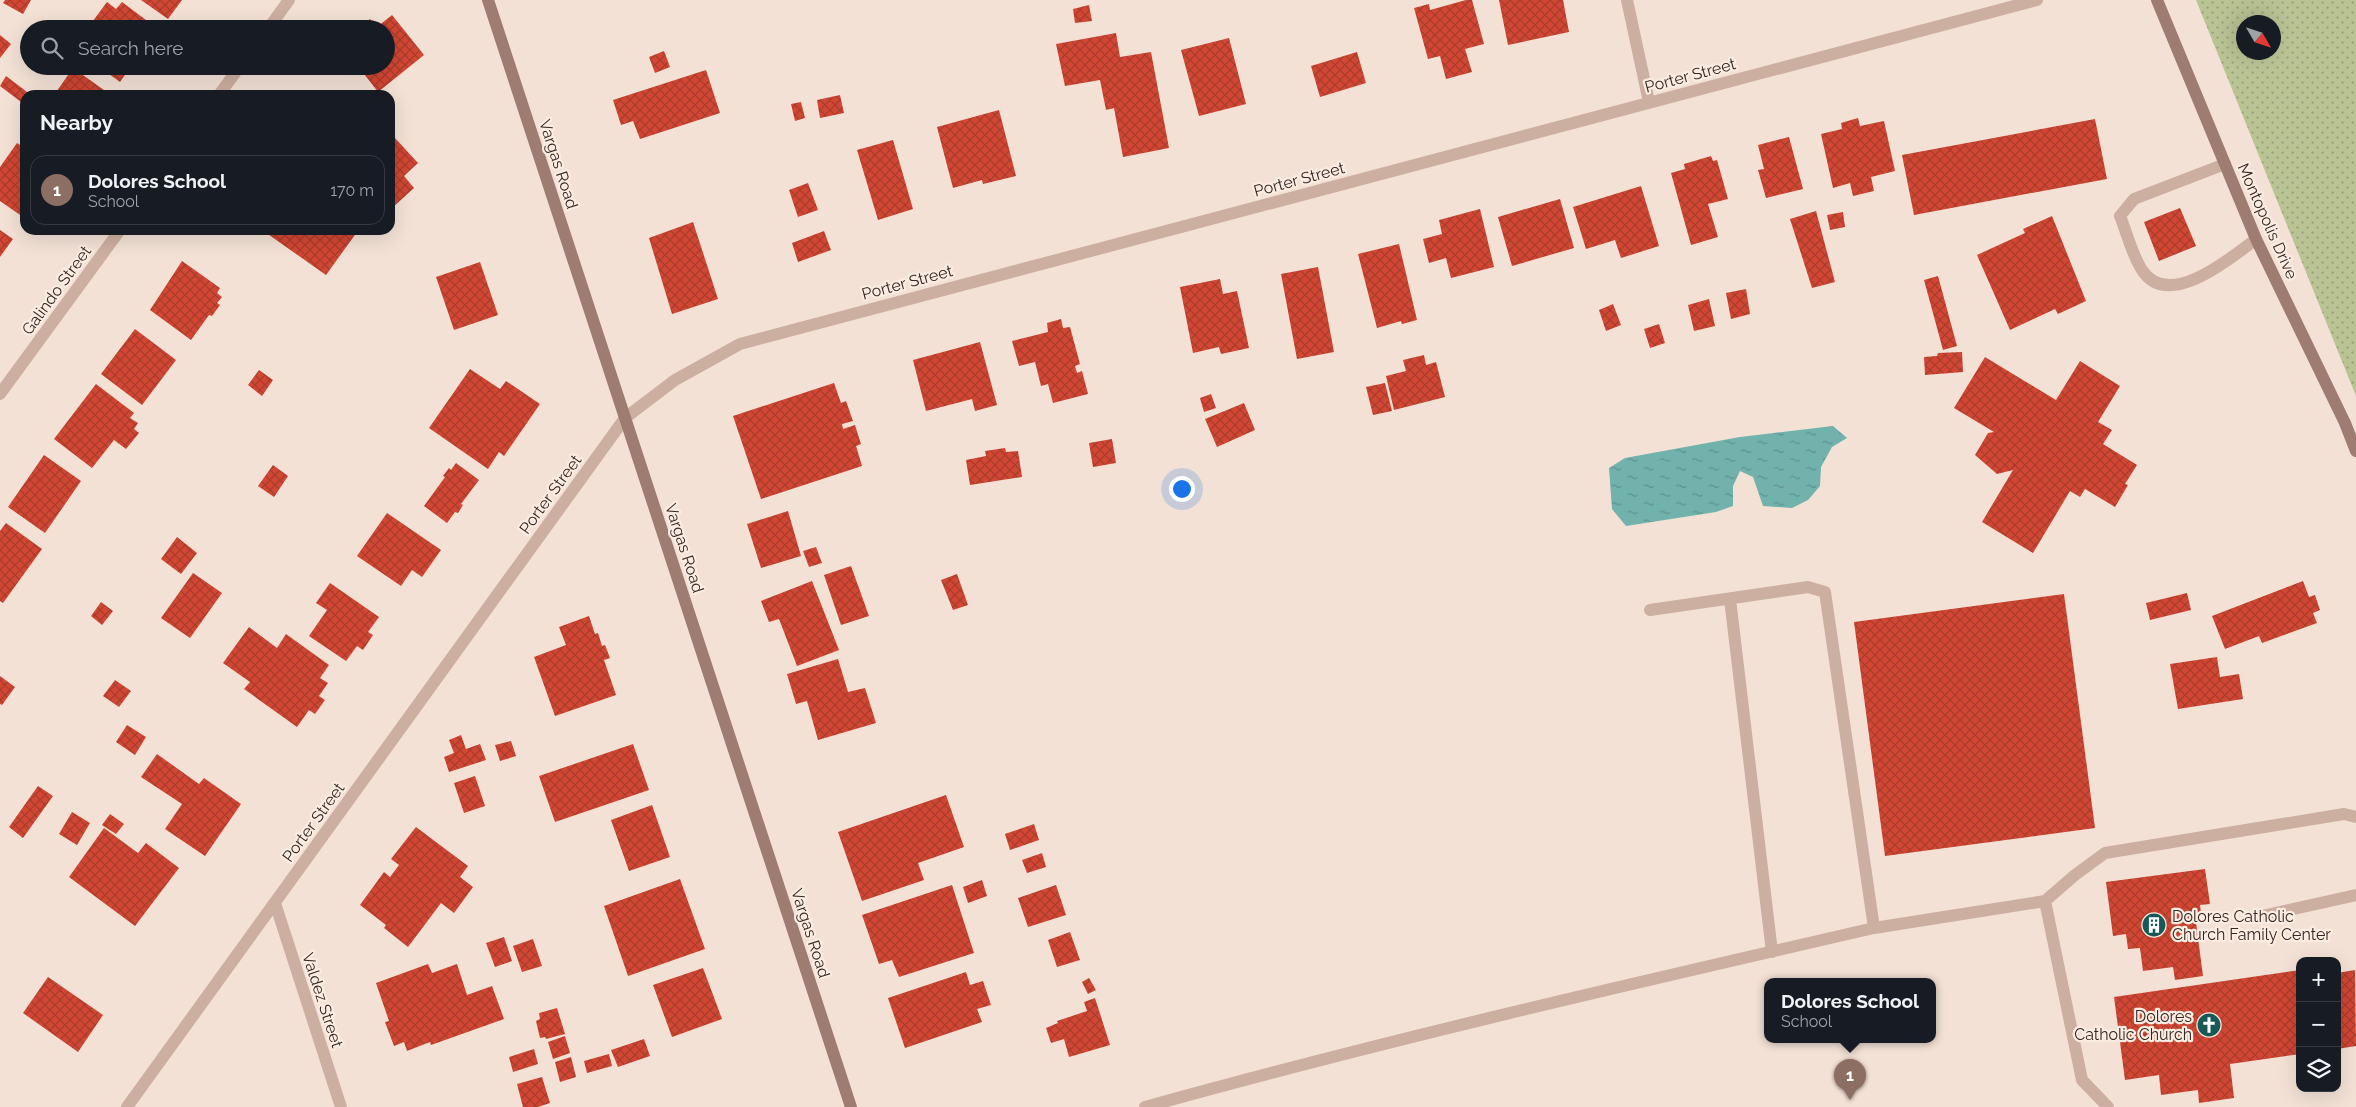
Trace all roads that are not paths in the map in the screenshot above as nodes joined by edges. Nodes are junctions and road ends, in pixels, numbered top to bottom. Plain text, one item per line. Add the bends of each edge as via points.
1 (289, 0) edge
2 (488, 0) edge
3 (1627, 0) edge
4 (2037, 0) edge
5 (2157, 0) edge
6 (275, 20) edge
7 (233, 75) edge
8 (223, 90) edge
9 (1649, 102) junction
10 (2225, 164) junction
11 (116, 235) edge
12 (2256, 239) junction
13 (0, 394) edge
14 (625, 418) junction
15 (2356, 451) edge
16 (1730, 599) junction
17 (1650, 610) dead end
18 (2356, 817) edge
19 (2356, 895) edge
20 (2045, 901) junction
21 (275, 903) junction
22 (2258, 917) dead end
23 (1874, 928) junction
24 (1772, 952) junction
25 (127, 1107) edge
26 (341, 1107) edge
27 (851, 1107) edge
28 (1145, 1107) edge
29 (2108, 1107) edge

1 - 6 street
2 - 14 street, Vargas Road
3 - 9 street
4 - 9 street, Porter Street
5 - 10 street, Montopolis Drive
7 - 8 street
9 - 14 street, Porter Street via 740,344 675,380
10 - 12 street, Montopolis Drive
10 - 12 street via 2134,199 2120,216 2142,271 2158,284 2178,285 2213,271
11 - 13 street, Galindo Street
12 - 15 street, Montopolis Drive
14 - 21 street, Porter Street
14 - 27 street, Vargas Road
16 - 17 street
16 - 23 street via 1808,588 1825,592
16 - 24 street
18 - 20 street via 2344,814 2105,853
19 - 22 street
20 - 23 street
20 - 29 street via 2082,1080
21 - 25 street, Porter Street
21 - 26 street, Valdez Street
23 - 24 street
24 - 28 street via 1310,1061

